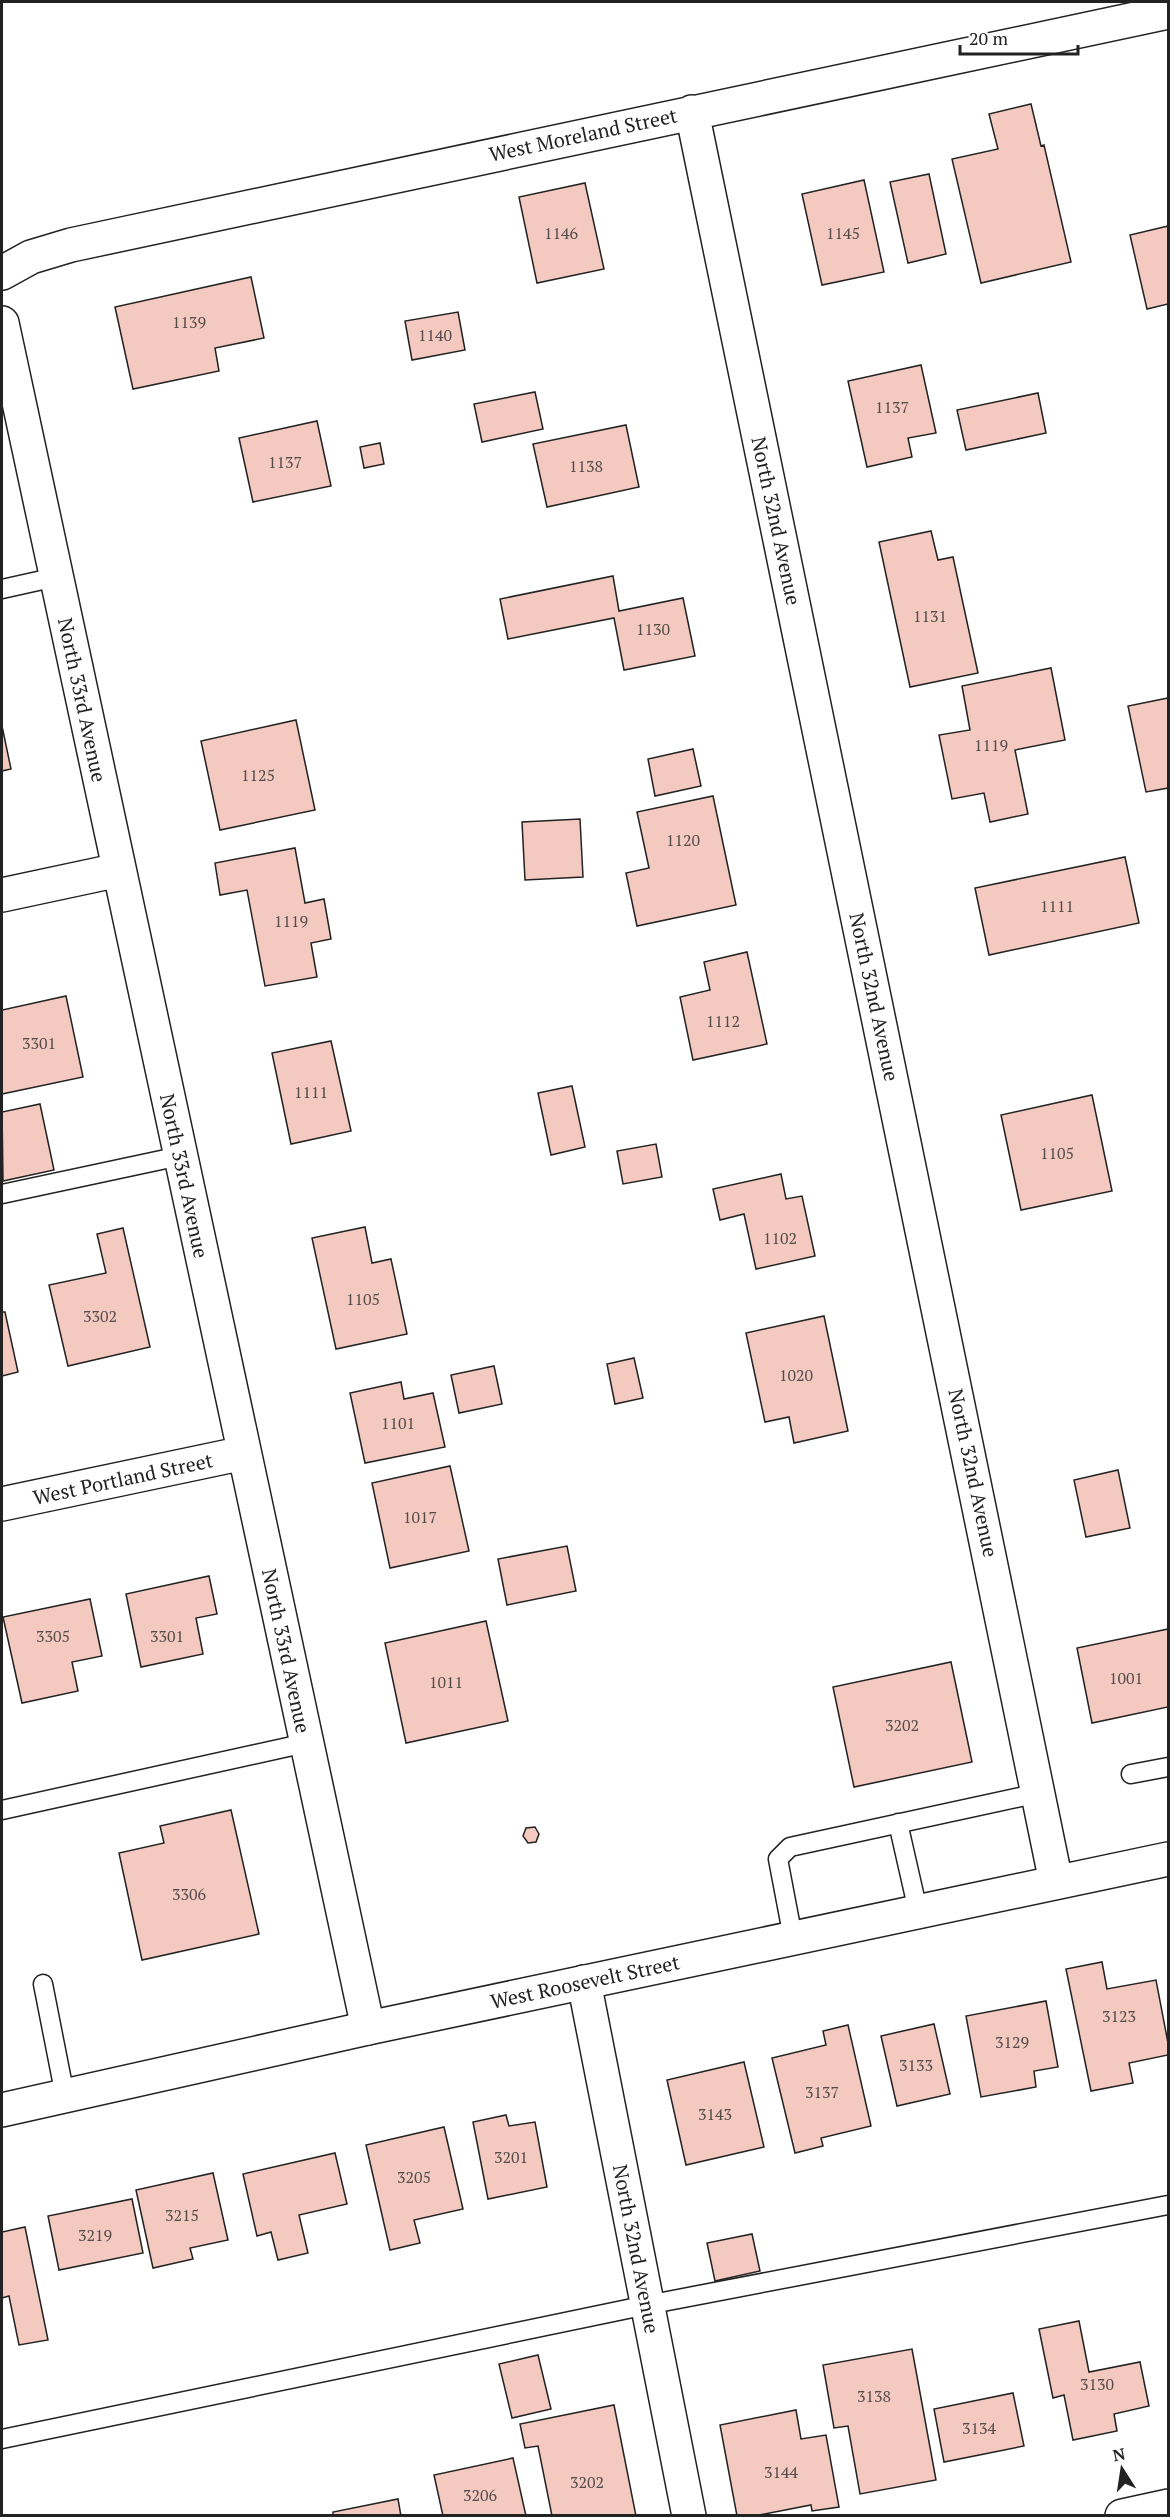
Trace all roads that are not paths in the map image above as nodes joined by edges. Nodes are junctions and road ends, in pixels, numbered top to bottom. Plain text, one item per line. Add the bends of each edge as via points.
1 (1168, 12) edge
2 (692, 112) junction
3 (2, 273) edge
4 (2, 323) edge
5 (56, 577) junction
6 (2, 589) edge
7 (119, 870) junction
8 (2, 895) edge
9 (180, 1156) junction
10 (2, 1194) edge
11 (244, 1453) junction
12 (2, 1504) edge
13 (306, 1743) junction
14 (1168, 1767) edge
15 (1131, 1774) dead end
16 (1039, 1793) junction
17 (2, 1810) edge
18 (898, 1823) junction
19 (1168, 1859) edge
20 (1056, 1882) junction
21 (918, 1911) junction
22 (793, 1938) junction
23 (584, 1982) junction
24 (43, 1984) dead end
25 (368, 2028) junction
26 (65, 2096) junction
27 (2, 2110) edge
28 (1168, 2205) edge
29 (647, 2304) junction
30 (2, 2439) edge
31 (1168, 2506) edge
32 (689, 2516) edge
33 (1122, 2516) edge

1 - 2 street, West Moreland Street
2 - 3 street, West Moreland Street via 72,245 31,257
2 - 16 street, North 32nd Avenue
4 - 5 street, North 33rd Avenue
5 - 6 lane
5 - 7 street, North 33rd Avenue
7 - 8 street
7 - 9 street, North 33rd Avenue
9 - 10 lane
9 - 11 street, North 33rd Avenue
11 - 12 street, West Portland Street
11 - 13 street, North 33rd Avenue
13 - 17 lane
13 - 25 street, North 33rd Avenue
14 - 15 lane
16 - 18 lane
16 - 20 street, North 32nd Avenue
18 - 21 lane
18 - 22 lane via 790,1847 778,1859
19 - 20 street, West Roosevelt Street
20 - 21 street, West Roosevelt Street
21 - 22 street, West Roosevelt Street
22 - 23 street, West Roosevelt Street
23 - 25 street, West Roosevelt Street
23 - 29 street, North 32nd Avenue
24 - 26 lane
25 - 26 street, West Roosevelt Street
26 - 27 street, West Roosevelt Street
28 - 29 lane
29 - 30 lane
29 - 32 street, North 32nd Avenue
31 - 33 street

